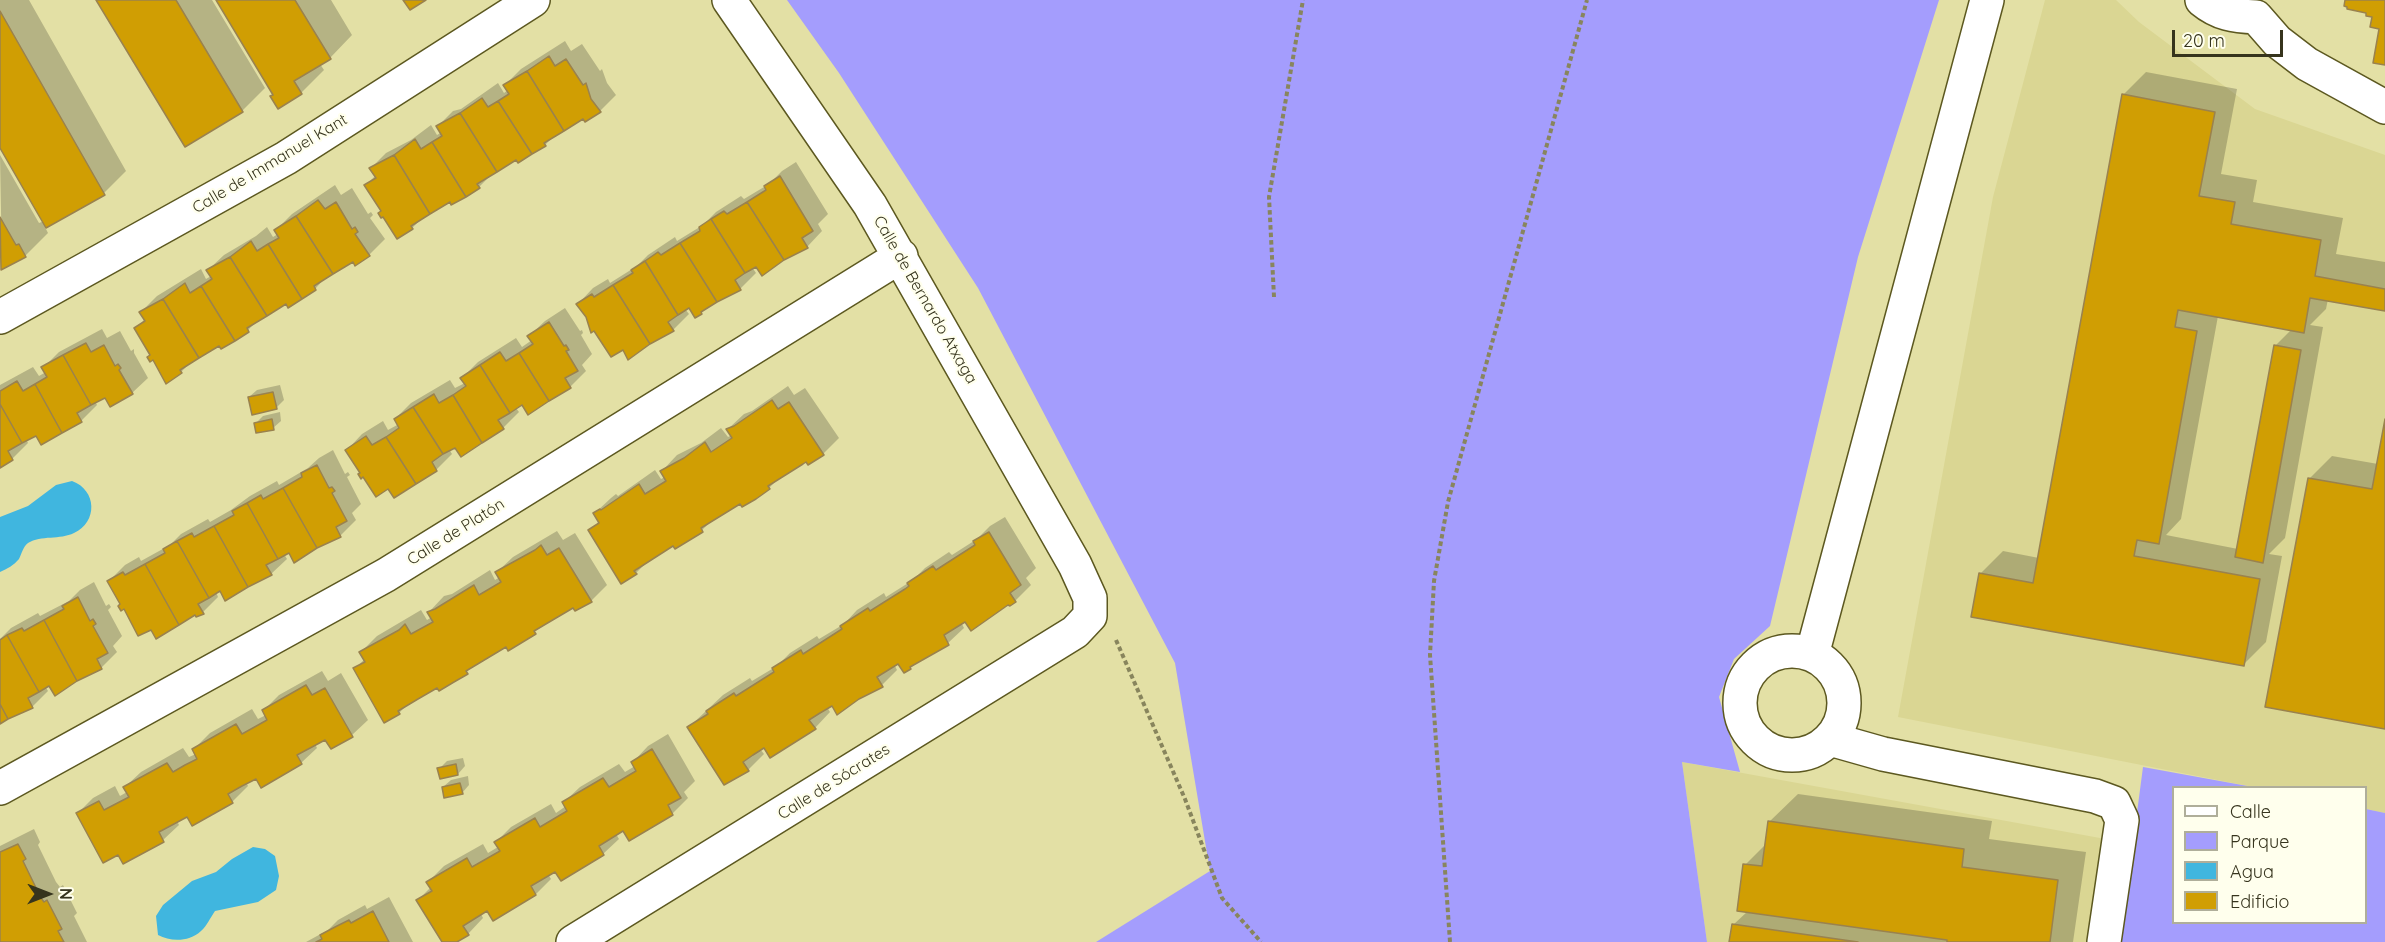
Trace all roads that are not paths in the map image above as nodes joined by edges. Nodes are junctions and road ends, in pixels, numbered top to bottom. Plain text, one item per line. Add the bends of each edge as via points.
1 (533, 0) edge
2 (729, 0) edge
3 (1987, 0) edge
4 (2202, 0) edge
5 (2259, 8) edge
6 (2385, 108) edge
7 (901, 256) junction
8 (0, 317) edge
9 (1090, 616) joint
10 (1812, 655) junction
11 (1830, 739) junction
12 (0, 788) edge
13 (573, 942) edge
14 (2104, 942) edge

1 - 8 street, Calle de Immanuel Kant via 286,158
2 - 7 street, Calle de Bernardo Atxaga
3 - 10 street
4 - 5 street via 2230,16
5 - 6 street via 2277,41 2307,64
7 - 9 street, Calle de Bernardo Atxaga via 1075,565 1090,598
7 - 12 street, Calle de Platón via 386,575
9 - 13 street, Calle de Sócrates via 1075,632
10 - 11 street via 1826,663 1843,692 1844,709
10 - 11 street via 1795,651 1777,653 1761,661 1748,674 1739,708 1754,740 1769,751 1801,755
11 - 14 street via 2114,803 2122,820

